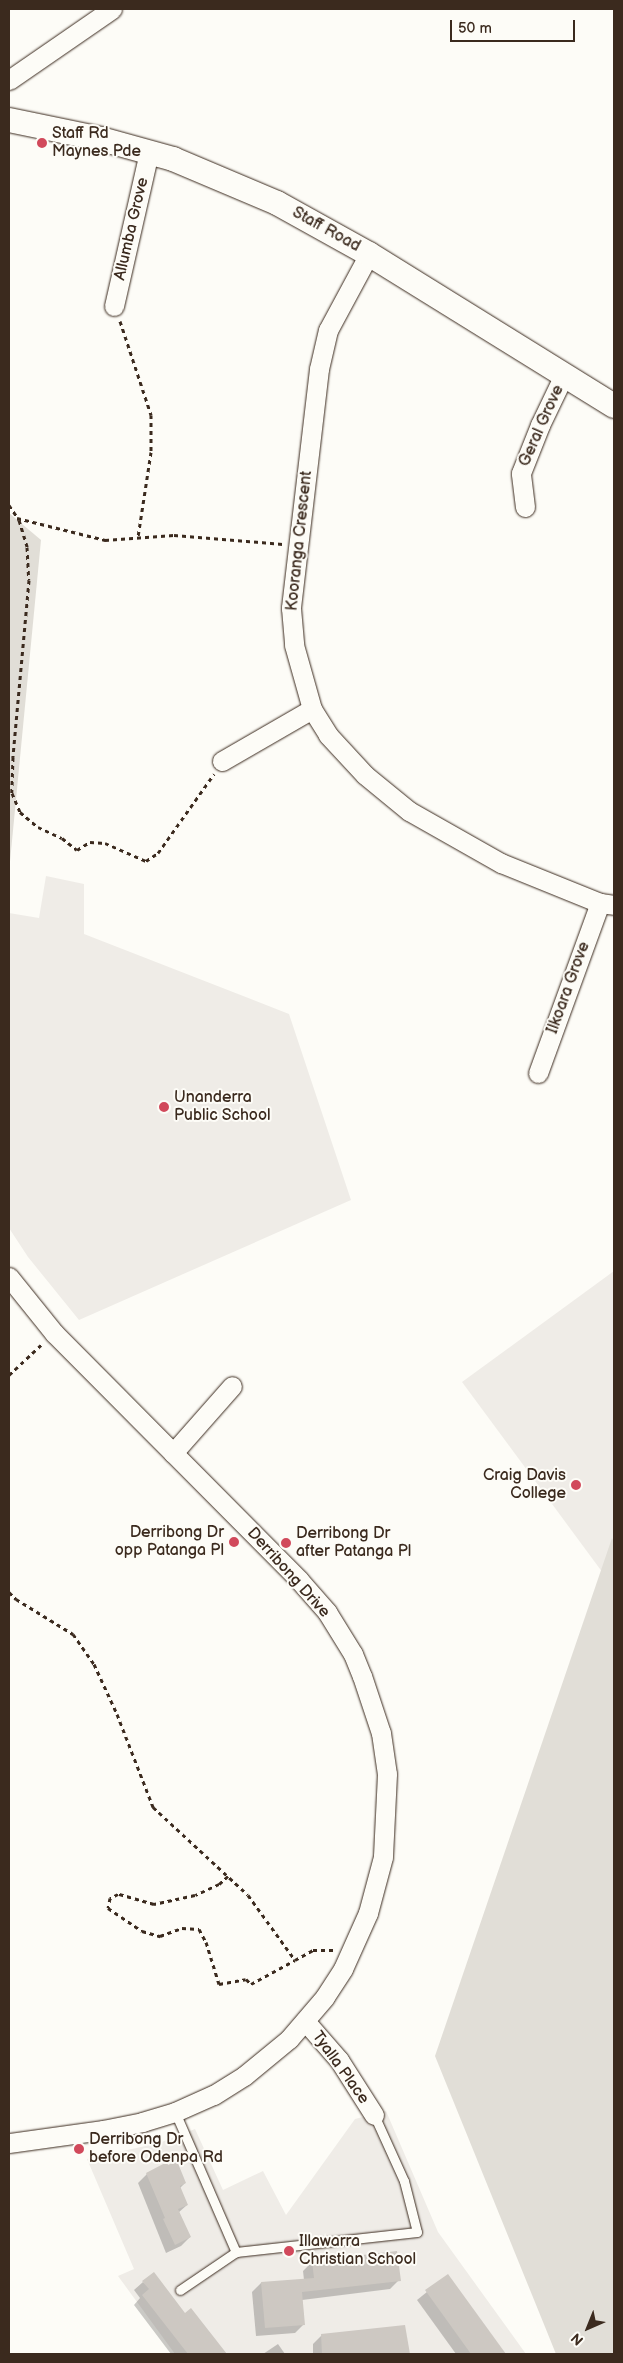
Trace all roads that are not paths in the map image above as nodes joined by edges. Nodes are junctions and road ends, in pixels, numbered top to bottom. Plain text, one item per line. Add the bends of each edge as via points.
1 (112, 9) edge
2 (9, 80) edge
3 (9, 120) edge
4 (150, 152) junction
5 (368, 254) junction
6 (114, 306) road end
7 (564, 375) junction
8 (614, 406) edge
9 (525, 507) dead end
10 (312, 709) junction
11 (222, 761) road end
12 (607, 904) edge
13 (538, 1072) dead end
14 (9, 1278) edge
15 (232, 1386) dead end
16 (173, 1453) junction
17 (305, 2022) junction
18 (175, 2112) junction
19 (374, 2115) joint
20 (9, 2143) edge
21 (236, 2252) junction
22 (180, 2290) dead end

1 - 2 street
3 - 4 street, Staff Road
4 - 5 street, Staff Road via 277,203
4 - 6 street, Allumba Grove
5 - 7 street, Staff Road
5 - 10 street, Kooranga Crescent via 328,330 319,369 291,608 294,645
7 - 8 street, Staff Road
7 - 9 street, Geral Grove via 521,473
10 - 11 street
10 - 12 street, Kooranga Crescent via 328,735 365,775 409,811 501,863
12 - 13 street, Ilkoara Grove
14 - 16 street, Derribong Drive via 54,1333
15 - 16 street
16 - 17 street, Derribong Drive via 327,1612 353,1654 372,1701 380,1733 387,1774 385,1831 378,1881 350,1957
17 - 18 street, Derribong Drive via 282,2046 244,2076 214,2095
17 - 19 street, Tyalla Place via 339,2060
18 - 20 street, Derribong Drive via 103,2130
18 - 21 lane
19 - 21 lane via 404,2181 417,2232
21 - 22 lane

